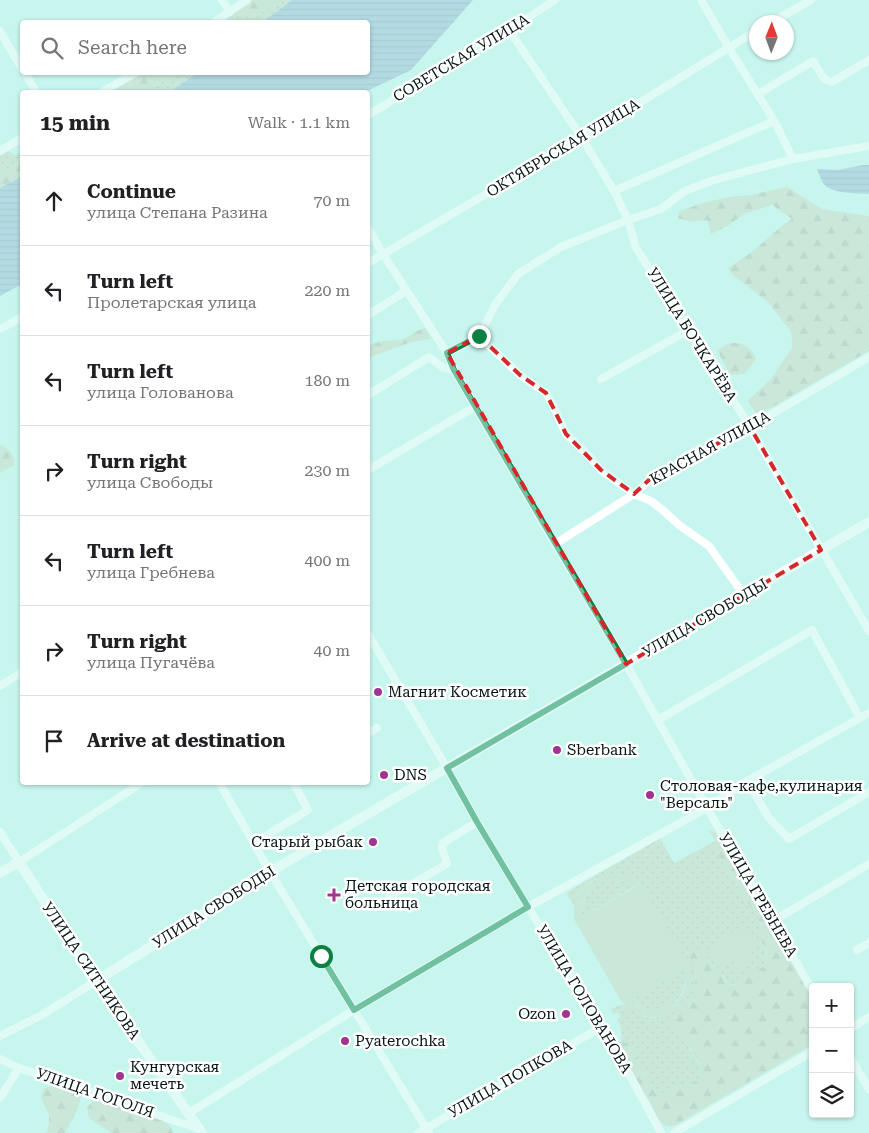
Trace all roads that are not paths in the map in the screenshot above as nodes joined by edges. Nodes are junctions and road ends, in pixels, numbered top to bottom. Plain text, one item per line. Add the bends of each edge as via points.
1 (222, 0) edge
2 (247, 0) edge
3 (555, 0) edge
4 (701, 0) edge
5 (811, 0) edge
6 (230, 12) junction
7 (784, 15) edge
8 (217, 20) edge
9 (0, 30) edge
10 (509, 30) junction
11 (749, 36) edge
12 (729, 48) junction
13 (869, 60) edge
14 (20, 65) edge
15 (27, 75) edge
16 (132, 75) edge
17 (35, 90) edge
18 (106, 90) edge
19 (758, 94) junction
20 (370, 114) edge
21 (774, 121) junction
22 (582, 138) junction
23 (20, 139) edge
24 (869, 146) edge
25 (0, 151) edge
26 (793, 159) junction
27 (614, 191) junction
28 (628, 220) junction
29 (370, 231) edge
30 (383, 254) junction
31 (370, 262) edge
32 (406, 291) junction
33 (370, 314) edge
34 (20, 318) edge
35 (0, 329) edge
36 (689, 330) junction
37 (479, 336) junction
38 (447, 353) junction
39 (869, 357) edge
40 (454, 370) junction
41 (601, 379) dead end
42 (370, 394) edge
43 (476, 406) junction
44 (750, 427) junction
45 (370, 469) edge
46 (634, 494) junction
47 (869, 522) edge
48 (555, 544) junction
49 (821, 550) junction
50 (744, 595) junction
51 (869, 631) edge
52 (370, 644) edge
53 (626, 664) junction
54 (20, 673) edge
55 (0, 686) edge
56 (869, 713) edge
57 (860, 718) junction
58 (658, 720) junction
59 (377, 728) dead end
60 (370, 732) edge
61 (447, 768) junction
62 (747, 781) junction
63 (138, 785) edge
64 (221, 785) edge
65 (295, 785) edge
66 (869, 792) edge
67 (707, 808) junction
68 (477, 822) junction
69 (0, 832) edge
70 (254, 843) junction
71 (19, 862) junction
72 (869, 864) edge
73 (270, 872) junction
74 (0, 873) edge
75 (389, 897) dead end
76 (528, 907) junction
77 (773, 921) junction
78 (869, 943) edge
79 (857, 950) dead end
80 (96, 981) junction
81 (809, 985) edge
82 (354, 1010) junction
83 (869, 1018) edge
84 (603, 1026) junction
85 (852, 1028) edge
86 (0, 1036) edge
87 (809, 1053) edge
88 (0, 1059) edge
89 (854, 1065) edge
90 (19, 1068) junction
91 (869, 1089) edge
92 (0, 1098) edge
93 (189, 1113) junction
94 (201, 1131) edge
95 (428, 1131) edge
96 (418, 1133) edge
97 (661, 1133) edge
98 (674, 1133) edge

1 - 6 street
2 - 6 street
3 - 10 street, СОВЕТСКАЯ УЛИЦА
4 - 12 street
5 - 7 street
6 - 8 street
9 - 14 street
10 - 20 street, СОВЕТСКАЯ УЛИЦА
10 - 22 street, УЛИЦА БОЧКАРЁВА
11 - 12 street, ОКТЯБРЬСКАЯ УЛИЦА
12 - 19 street
12 - 22 street, ОКТЯБРЬСКАЯ УЛИЦА
13 - 19 street via 832,82 824,79 813,61
15 - 17 street
16 - 18 street
19 - 21 street
21 - 26 street
21 - 27 street
22 - 27 street, УЛИЦА БОЧКАРЁВА
22 - 30 street, ОКТЯБРЬСКАЯ УЛИЦА
23 - 25 street
24 - 26 street
26 - 28 street via 684,191 661,209
27 - 28 street, УЛИЦА БОЧКАРЁВА
28 - 36 street, УЛИЦА БОЧКАРЁВА via 636,248
28 - 37 street via 561,247 518,274
29 - 30 street, УЛИЦА ГРЕБНЕВА
30 - 31 street, ОКТЯБРЬСКАЯ УЛИЦА
30 - 32 street, УЛИЦА ГРЕБНЕВА
32 - 33 street
32 - 38 street, УЛИЦА ГРЕБНЕВА
34 - 35 street
36 - 41 street
36 - 44 street, УЛИЦА БОЧКАРЁВА
37 - 38 street
37 - 46 street via 520,375 546,393 566,434 601,470
38 - 40 street, УЛИЦА ГРЕБНЕВА
39 - 44 street, КРАСНАЯ УЛИЦА
40 - 42 street via 444,368 430,358
40 - 43 street, УЛИЦА ГРЕБНЕВА
43 - 45 street
43 - 48 street, УЛИЦА ГРЕБНЕВА
44 - 46 street, КРАСНАЯ УЛИЦА via 652,477
44 - 49 street, УЛИЦА БОЧКАРЁВА
46 - 48 street, КРАСНАЯ УЛИЦА
46 - 50 street via 651,501 709,546
47 - 49 main road, УЛИЦА СВОБОДЫ
48 - 53 street, УЛИЦА ГРЕБНЕВА
49 - 50 main road, УЛИЦА СВОБОДЫ
49 - 51 street, УЛИЦА БОЧКАРЁВА
50 - 53 main road, УЛИЦА СВОБОДЫ
52 - 61 street, УЛИЦА ГОЛОВАНОВА
53 - 58 street, УЛИЦА ГРЕБНЕВА
53 - 61 main road, УЛИЦА СВОБОДЫ
54 - 55 street
56 - 57 street
57 - 58 street via 812,630
57 - 62 street
58 - 67 street, УЛИЦА ГРЕБНЕВА
59 - 60 street
61 - 68 street, УЛИЦА ГОЛОВАНОВА
61 - 73 main road, УЛИЦА СВОБОДЫ
62 - 66 street via 768,818 789,838
62 - 67 street
63 - 71 street
64 - 70 street
65 - 70 street via 308,810
67 - 76 street
67 - 77 street, УЛИЦА ГРЕБНЕВА
68 - 75 street via 443,843 447,864
68 - 76 street, УЛИЦА ГОЛОВАНОВА
69 - 71 street, УЛИЦА СИТНИКОВА
70 - 73 street
71 - 74 main road
71 - 80 main road, УЛИЦА СИТНИКОВА
72 - 77 street
73 - 80 main road, УЛИЦА СВОБОДЫ
73 - 82 street
76 - 82 street
76 - 84 street, УЛИЦА ГОЛОВАНОВА
77 - 81 street, УЛИЦА ГРЕБНЕВА
78 - 79 street
80 - 86 street, УЛИЦА СВОБОДЫ via 42,1015
80 - 93 main road, УЛИЦА СИТНИКОВА
82 - 93 street
82 - 95 street
83 - 85 street
84 - 95 street, УЛИЦА ПОПКОВА
84 - 97 street, УЛИЦА ГОЛОВАНОВА
87 - 98 street
88 - 90 street, УЛИЦА ГОГОЛЯ
89 - 91 street
90 - 92 street, УЛИЦА ГОГОЛЯ
90 - 94 street, УЛИЦА ГОГОЛЯ
93 - 94 main road, УЛИЦА СИТНИКОВА
95 - 96 street, УЛИЦА ПОПКОВА

